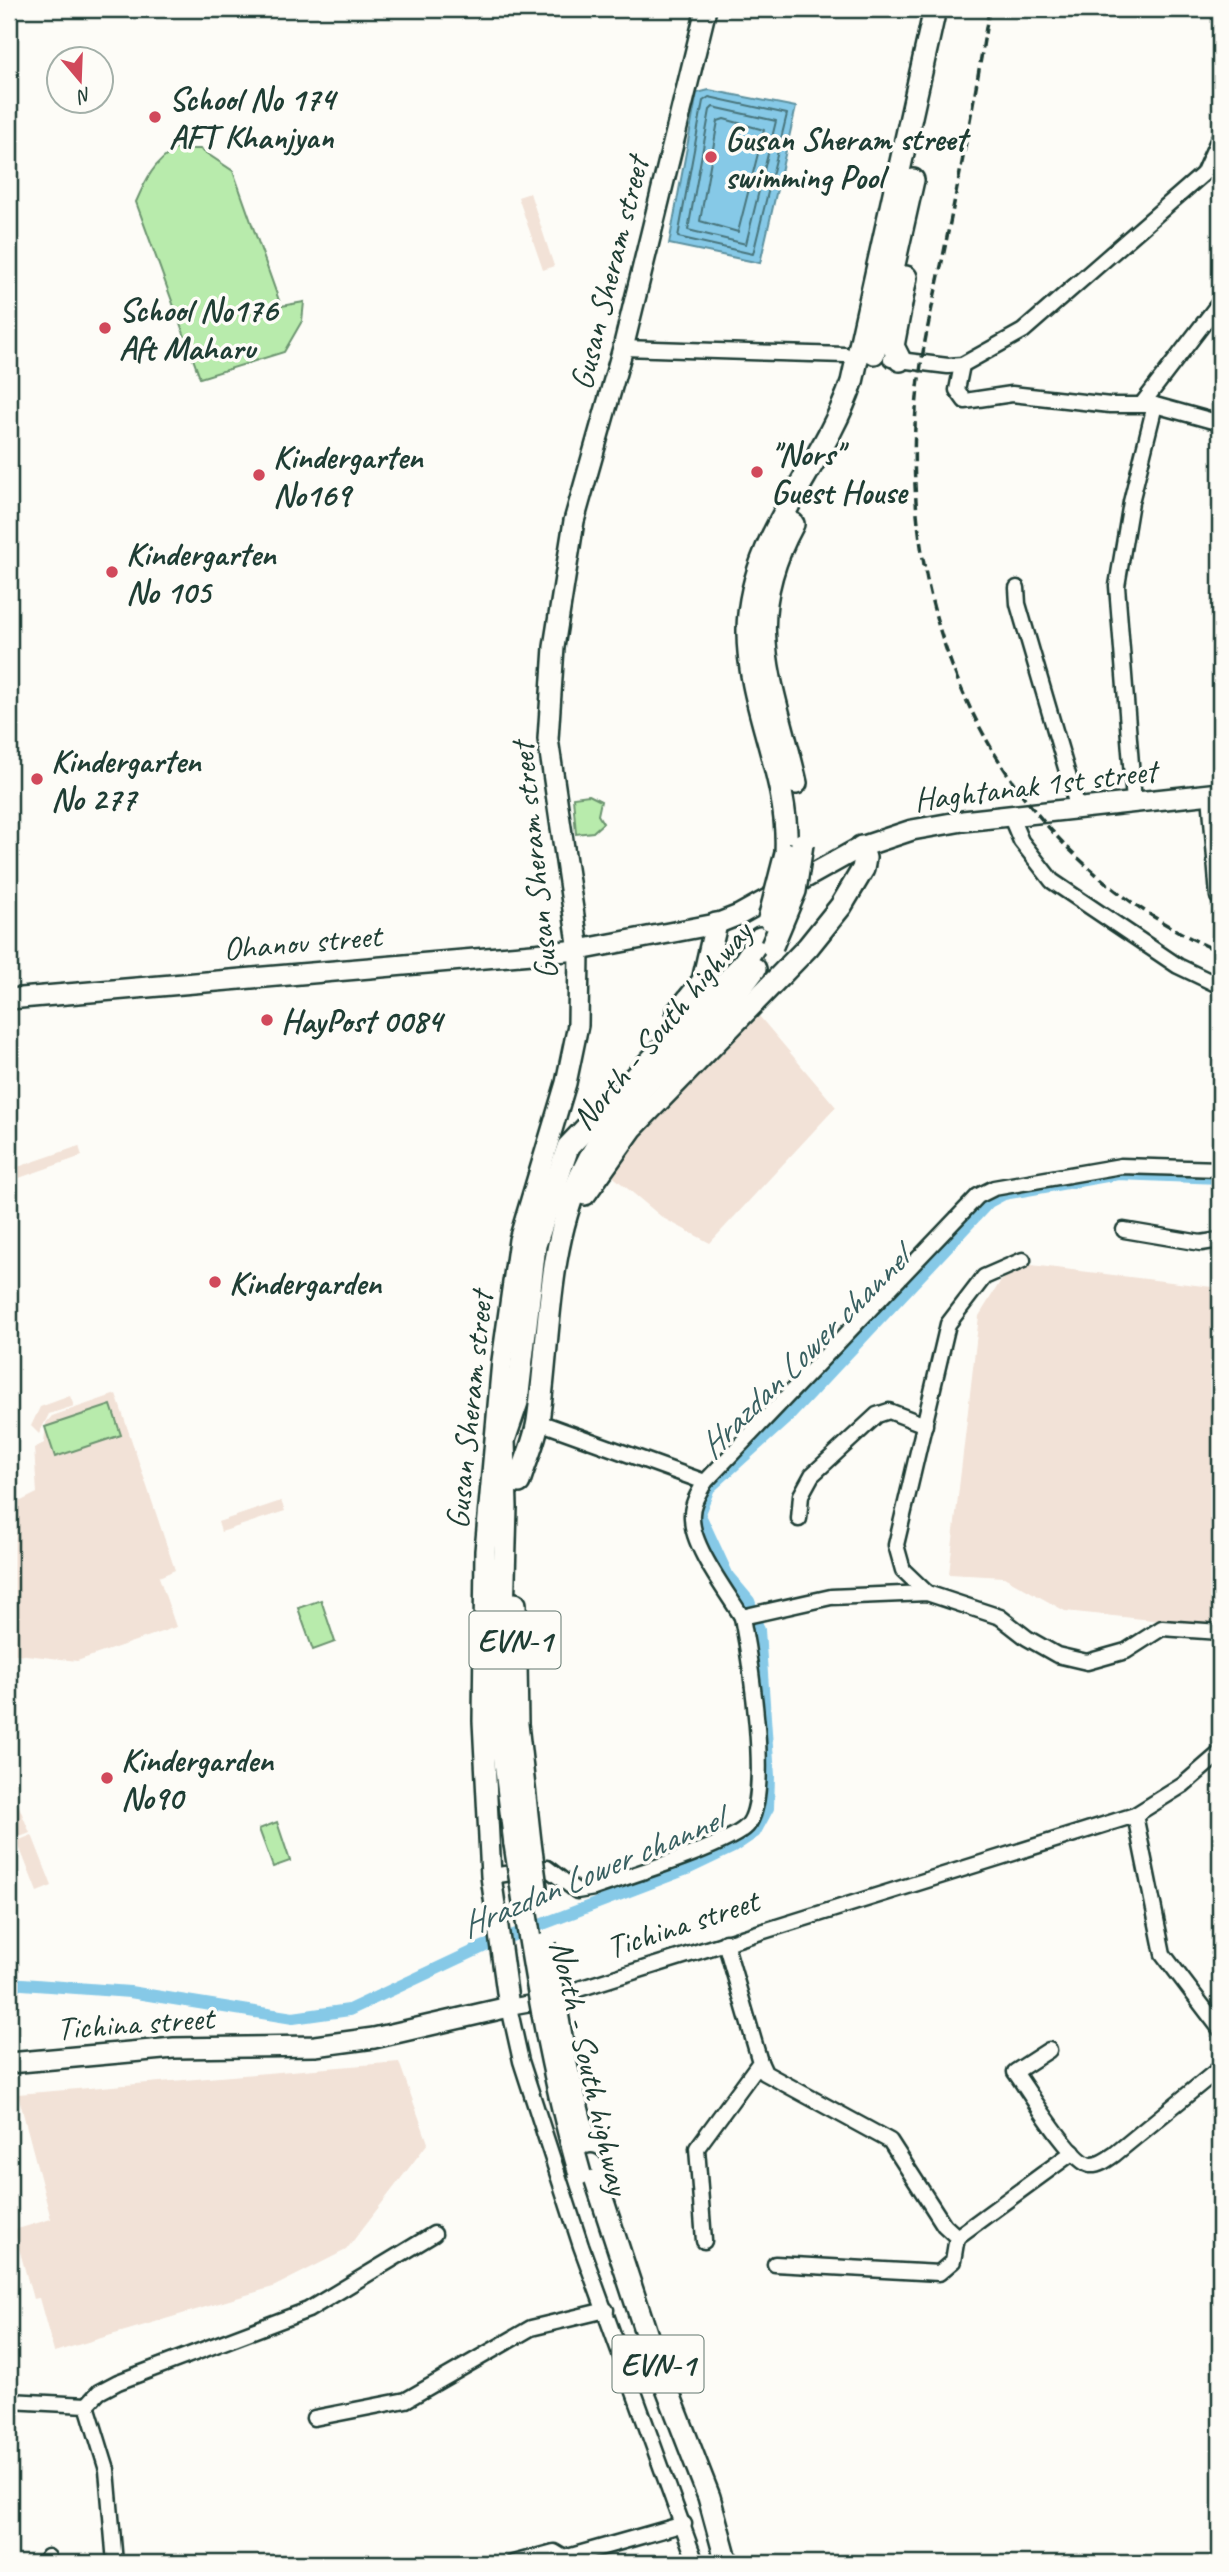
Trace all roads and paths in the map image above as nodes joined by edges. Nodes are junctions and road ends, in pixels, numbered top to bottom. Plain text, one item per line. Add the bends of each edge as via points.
1 (706, 9) edge
2 (935, 9) edge
3 (950, 9) edge
4 (1220, 136) edge
5 (910, 190) junction
6 (1220, 302) edge
7 (623, 348) junction
8 (845, 355) dead end
9 (894, 359) joint
10 (962, 365) junction
11 (1149, 405) junction
12 (1220, 423) edge
13 (1017, 588) dead end
14 (1215, 794) edge
15 (1133, 802) junction
16 (1078, 809) junction
17 (1010, 815) junction
18 (861, 847) junction
19 (794, 849) junction
20 (1218, 897) dead end
21 (716, 924) junction
22 (766, 942) junction
23 (579, 947) junction
24 (1220, 986) edge
25 (9, 993) edge
26 (9, 999) edge
27 (568, 1147) junction
28 (1220, 1169) edge
29 (1124, 1230) dead end
30 (563, 1231) junction
31 (1220, 1240) edge
32 (1023, 1259) dead end
33 (502, 1420) junction
34 (547, 1425) dead end
35 (925, 1425) junction
36 (519, 1482) junction
37 (705, 1482) junction
38 (799, 1519) dead end
39 (926, 1593) junction
40 (751, 1615) junction
41 (1220, 1632) edge
42 (1220, 1753) edge
43 (1135, 1815) junction
44 (522, 1843) junction
45 (491, 1876) junction
46 (725, 1942) junction
47 (509, 2007) junction
48 (1220, 2029) edge
49 (1049, 2050) dead end
50 (760, 2062) junction
51 (9, 2063) edge
52 (1220, 2068) edge
53 (1073, 2152) junction
54 (586, 2169) junction
55 (434, 2235) dead end
56 (957, 2237) junction
57 (705, 2241) dead end
58 (775, 2264) dead end
59 (606, 2310) junction
60 (12, 2400) edge
61 (87, 2405) junction
62 (314, 2418) dead end
63 (684, 2524) junction
64 (565, 2561) edge
65 (115, 2563) edge
66 (513, 2563) edge
67 (696, 2563) edge
68 (714, 2563) edge
69 (727, 2563) edge

1 - 7 main road, Gusan Sheram street / EVN-1
2 - 19 highway, North - South highway via 852,382 833,430 766,547 751,597 751,669
3 - 5 highway, North - South highway
4 - 10 street via 1203,174 1023,331
5 - 9 highway via 916,227 894,337
5 - 19 highway, North - South highway via 871,367 855,417 792,526 769,585 764,648 797,790
6 - 11 street
7 - 8 street
7 - 23 main road, Gusan Sheram street / EVN-1 via 574,521 554,647 548,739
9 - 10 street
10 - 11 street via 957,390 965,401 1012,394
11 - 12 street
11 - 15 street via 1117,586
13 - 16 street
14 - 15 main road, Haghtanak 1st street
14 - 20 street
15 - 16 main road, Haghtanak 1st street
16 - 17 main road, Haghtanak 1st street
17 - 18 main road, Haghtanak 1st street via 912,830
17 - 24 street via 1021,841 1052,881 1178,966
18 - 21 main road, Ohanov street
18 - 30 highway via 865,858 858,879 808,947 646,1113 600,1171
19 - 22 highway, North - South highway, bridge
21 - 23 main road, Ohanov street
21 - 27 highway via 698,988 578,1121
22 - 27 highway, North - South highway
22 - 30 highway, North - South highway via 747,981 617,1114 580,1176
23 - 25 main road, Ohanov street via 164,976
23 - 26 main road, Ohanov street
23 - 33 main road, Gusan Sheram street / EVN-1 via 573,1059 519,1240
27 - 33 highway, North - South highway via 535,1245 517,1402
28 - 37 street via 1121,1166 994,1188 978,1196
29 - 31 street via 1201,1243
30 - 36 highway, North - South highway via 556,1251 538,1424
32 - 35 street via 984,1277 948,1324
33 - 36 highway, North - South highway / EVN-1
33 - 44 highway, North - South highway / EVN-1 via 506,1507 500,1720
33 - 45 main road, Gusan Sheram street via 487,1514 483,1632
34 - 37 street
35 - 38 street via 889,1411 877,1415 812,1475 801,1495
35 - 39 street via 897,1545 903,1570
36 - 44 highway, North - South highway / EVN-1 via 515,1575
37 - 40 street via 694,1501 691,1519 698,1544
39 - 40 street via 831,1597
39 - 41 street via 1000,1617 1057,1655 1087,1662 1126,1650 1161,1628
40 - 45 street via 759,1786 754,1815 746,1826 715,1844 594,1888 576,1891 547,1868
42 - 43 street, Tichina street via 1183,1786
43 - 46 street, Tichina street
43 - 48 street via 1163,1954
44 - 54 highway, North - South highway / EVN-1, bridge via 544,2028
45 - 47 main road, Gusan Sheram street
46 - 47 street, Tichina street
46 - 50 street
47 - 51 main road, Tichina street via 374,2038 316,2046 174,2048
47 - 59 street via 521,2061
49 - 53 street via 1015,2072
50 - 56 street via 765,2073 890,2141 944,2225
50 - 57 street via 697,2148
52 - 53 street via 1097,2165 1087,2165
53 - 56 street
54 - 68 highway, North - South highway / EVN-1 via 619,2295
54 - 69 highway, North - South highway / EVN-1 via 709,2497
55 - 61 street via 307,2309 118,2382
56 - 58 street via 953,2261 939,2273
59 - 62 street via 531,2328 406,2400
59 - 63 street
60 - 61 street
61 - 65 street via 107,2470
63 - 64 street
63 - 67 street
64 - 66 street via 554,2552

